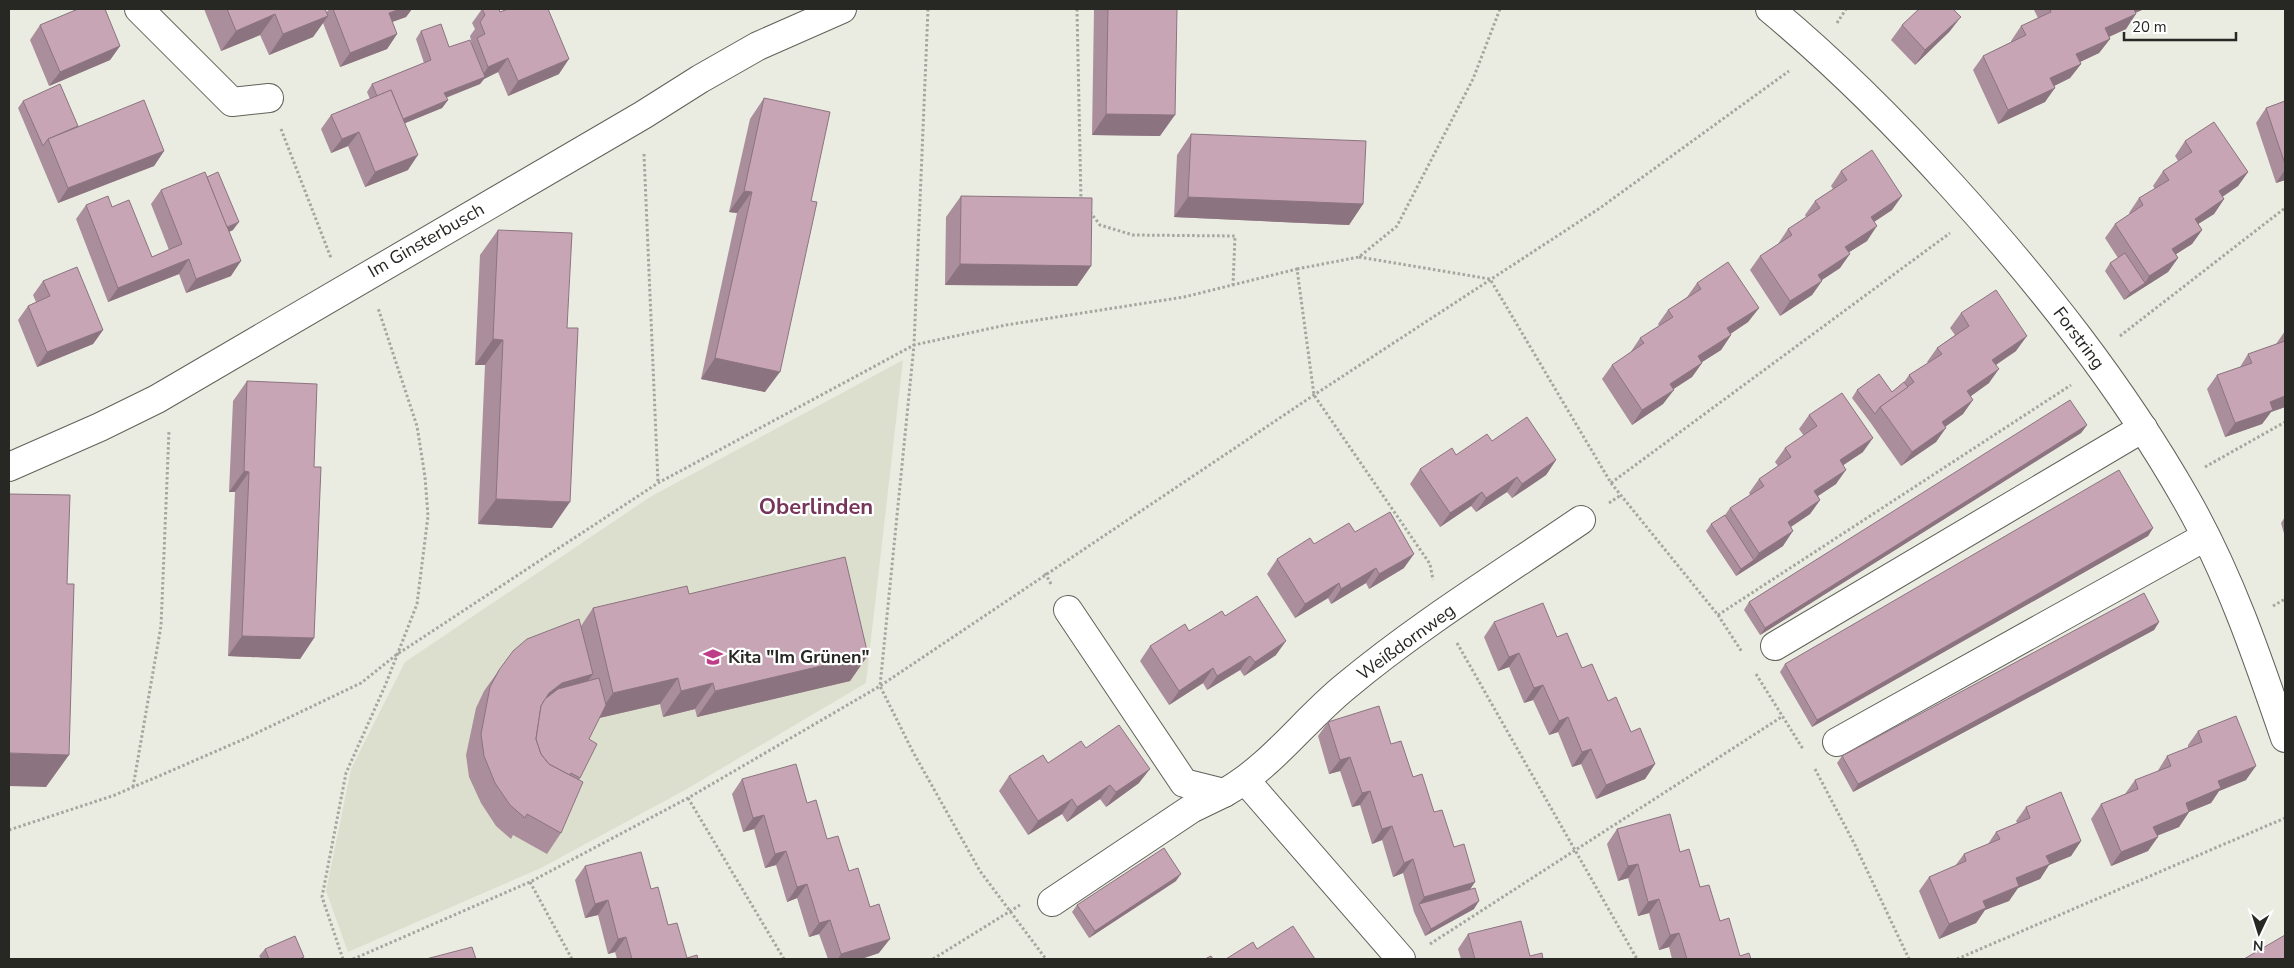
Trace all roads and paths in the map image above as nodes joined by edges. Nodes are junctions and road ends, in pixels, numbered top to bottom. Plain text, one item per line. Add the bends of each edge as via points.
1 (139, 9) edge
2 (842, 9) edge
3 (928, 9) edge
4 (1077, 9) edge
5 (1500, 9) edge
6 (1770, 9) edge
7 (1846, 9) edge
8 (1819, 49) junction
9 (268, 98) joint
10 (643, 115) junction
11 (2285, 208) edge
12 (1977, 213) junction
13 (1359, 257) junction
14 (1297, 270) junction
15 (1490, 279) junction
16 (353, 282) junction
17 (1233, 285) junction
18 (914, 345) junction
19 (2096, 362) junction
20 (1314, 395) junction
21 (157, 399) junction
22 (2285, 422) edge
23 (2143, 428) junction
24 (9, 467) edge
25 (1611, 482) junction
26 (658, 483) junction
27 (2176, 483) junction
28 (1580, 520) dead end
29 (2205, 537) junction
30 (1068, 610) dead end
31 (1441, 616) junction
32 (1718, 616) junction
33 (1775, 646) dead end
34 (1743, 654) dead end
35 (396, 656) junction
36 (1753, 670) dead end
37 (880, 686) junction
38 (1783, 716) junction
39 (2285, 738) edge
40 (1836, 742) dead end
41 (1806, 753) dead end
42 (1810, 760) dead end
43 (133, 786) junction
44 (1235, 787) junction
45 (688, 798) junction
46 (2285, 818) edge
47 (9, 830) edge
48 (1576, 851) junction
49 (530, 882) junction
50 (1052, 902) joint
51 (1009, 912) junction
52 (1412, 954) edge
53 (1909, 958) edge
54 (344, 959) edge
55 (352, 959) edge
56 (572, 959) edge
57 (784, 959) edge
58 (933, 959) edge
59 (1046, 959) edge
60 (1637, 959) edge
61 (1903, 959) edge
62 (1957, 959) edge

1 - 9 street via 232,102
2 - 10 street, Im Ginsterbusch via 758,46
3 - 18 path
4 - 17 path via 1081,200 1100,225 1133,235 1234,236
5 - 13 path via 1473,79 1397,226
6 - 8 street, Forstring
7 - 8 path
8 - 12 street, Forstring
8 - 15 path via 1600,208
9 - 16 path
10 - 16 street, Im Ginsterbusch
10 - 26 path
11 - 19 path
12 - 19 street, Forstring via 2024,266
12 - 25 path
13 - 14 path
13 - 15 path
14 - 17 path
14 - 20 path
15 - 20 path
15 - 25 path
16 - 21 street, Im Ginsterbusch
16 - 35 path via 374,297 417,426 425,477 428,516 418,596
17 - 18 path via 1184,297 1006,326
18 - 26 path
18 - 37 path
19 - 23 street, Forstring
19 - 32 path
20 - 31 path via 1430,564
20 - 37 path
21 - 24 street, Im Ginsterbusch
21 - 43 path via 170,421 161,626
22 - 27 path
23 - 27 street, Forstring
23 - 33 street
25 - 32 path
26 - 35 path
27 - 29 street, Forstring
28 - 31 street, Weißdornweg
29 - 39 street, Forstring via 2243,622
29 - 40 street
30 - 44 street via 1184,783
31 - 44 street, Weißdornweg via 1345,686
31 - 48 path
32 - 34 path
35 - 43 path via 361,683 242,740
35 - 54 path via 346,773 322,898
36 - 38 path
37 - 45 path
37 - 51 path via 980,871
38 - 41 path
38 - 48 path
42 - 53 path
43 - 47 path
44 - 50 street, Weißdornweg via 1191,809
44 - 52 street
45 - 49 path
45 - 57 path
46 - 62 path
48 - 52 path
48 - 60 path
49 - 55 path
49 - 56 path
50 - 51 path via 1044,889
51 - 58 path
51 - 59 path
53 - 61 path

